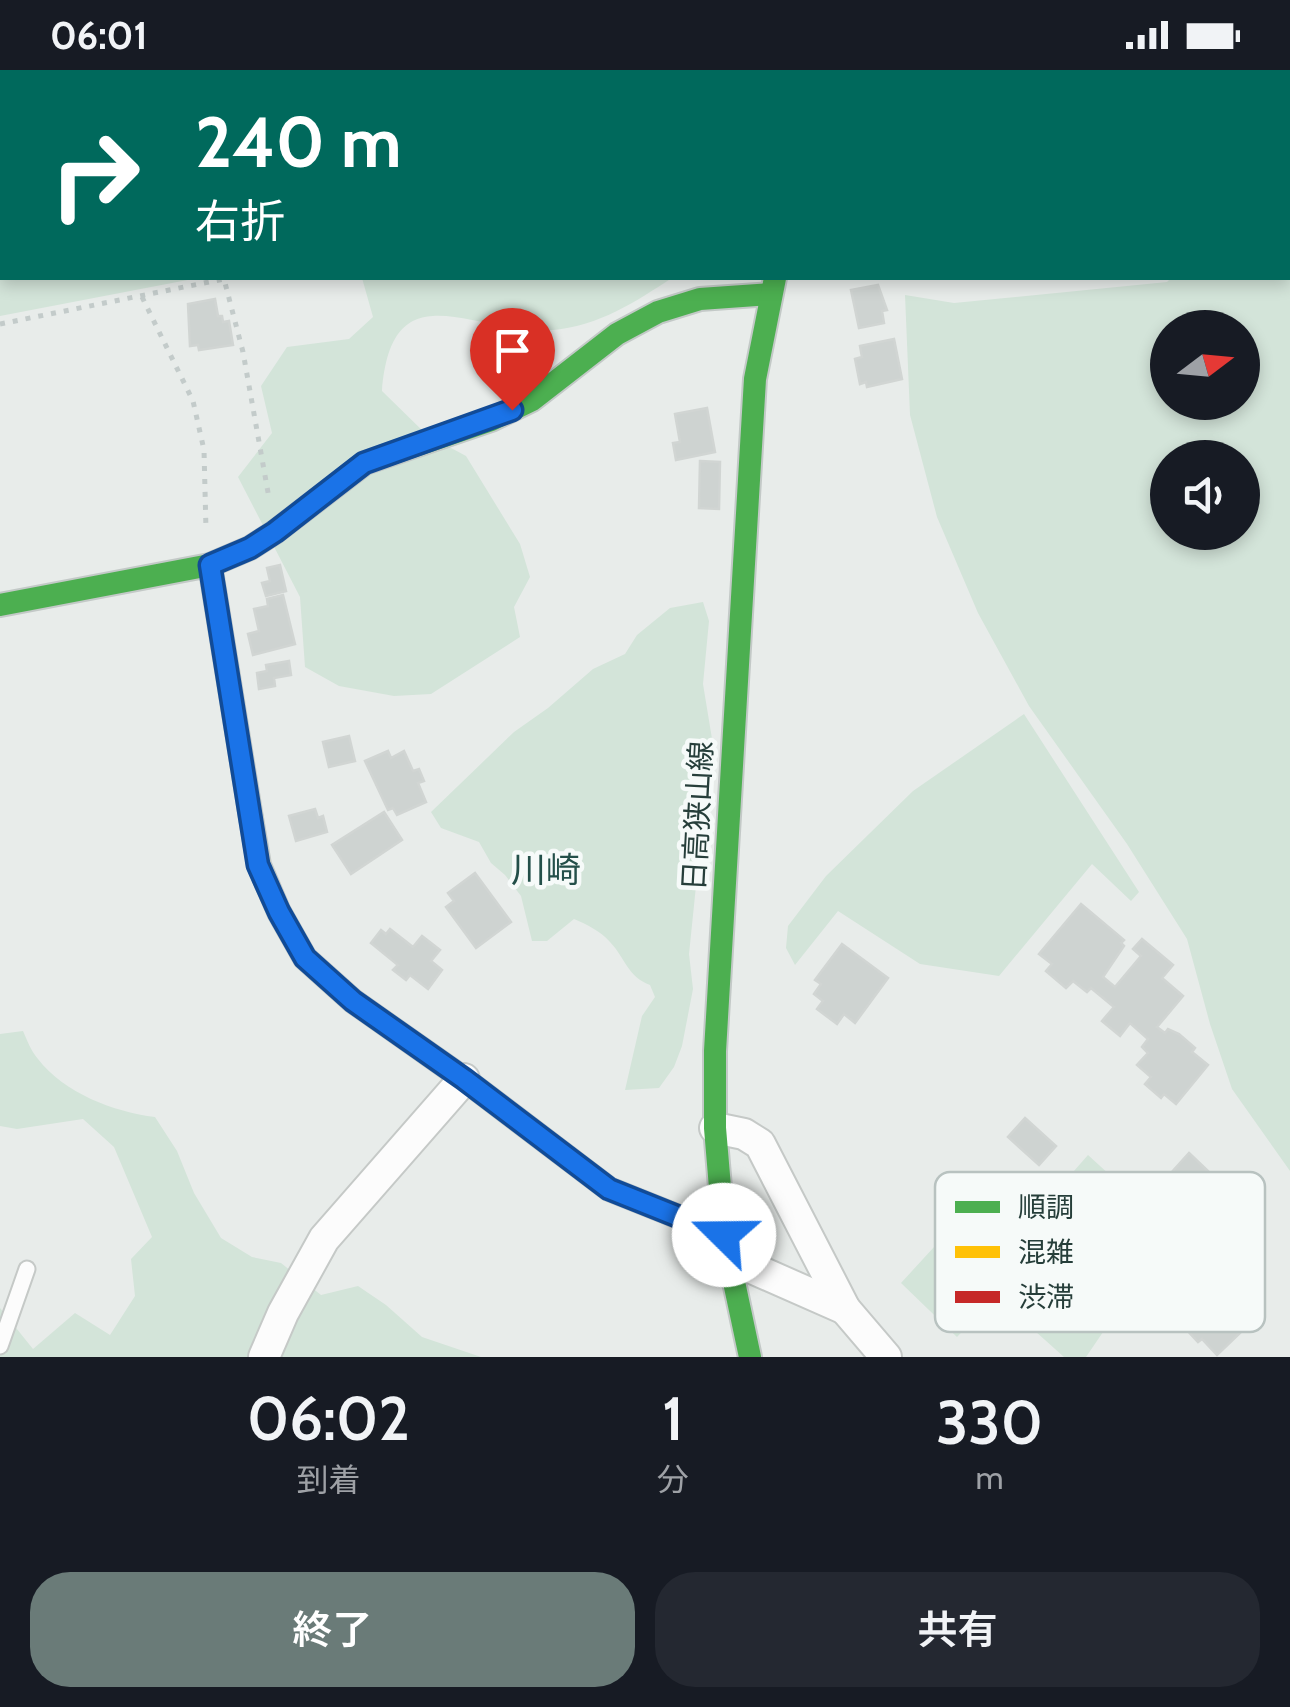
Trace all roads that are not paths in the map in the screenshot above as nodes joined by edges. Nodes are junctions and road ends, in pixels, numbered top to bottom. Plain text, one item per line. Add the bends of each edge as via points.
1 (772, 286) edge
2 (210, 565) junction
3 (0, 605) edge
4 (464, 1079) junction
5 (715, 1128) junction
6 (726, 1246) junction
7 (27, 1269) dead end
8 (846, 1309) junction
9 (0, 1346) edge
10 (264, 1357) edge
11 (750, 1357) edge
12 (886, 1357) edge

1 - 2 street via 658,312 617,334 532,400 364,463 275,532
1 - 5 street, 日高狭山線 via 747,488
2 - 3 street
2 - 4 street via 258,865 279,912 305,958 353,1001
4 - 6 street via 609,1189
4 - 10 street via 324,1239
5 - 6 street, 日高狭山線
5 - 8 street via 760,1144
6 - 8 street
6 - 11 street, 日高狭山線
7 - 9 lane
8 - 12 street

